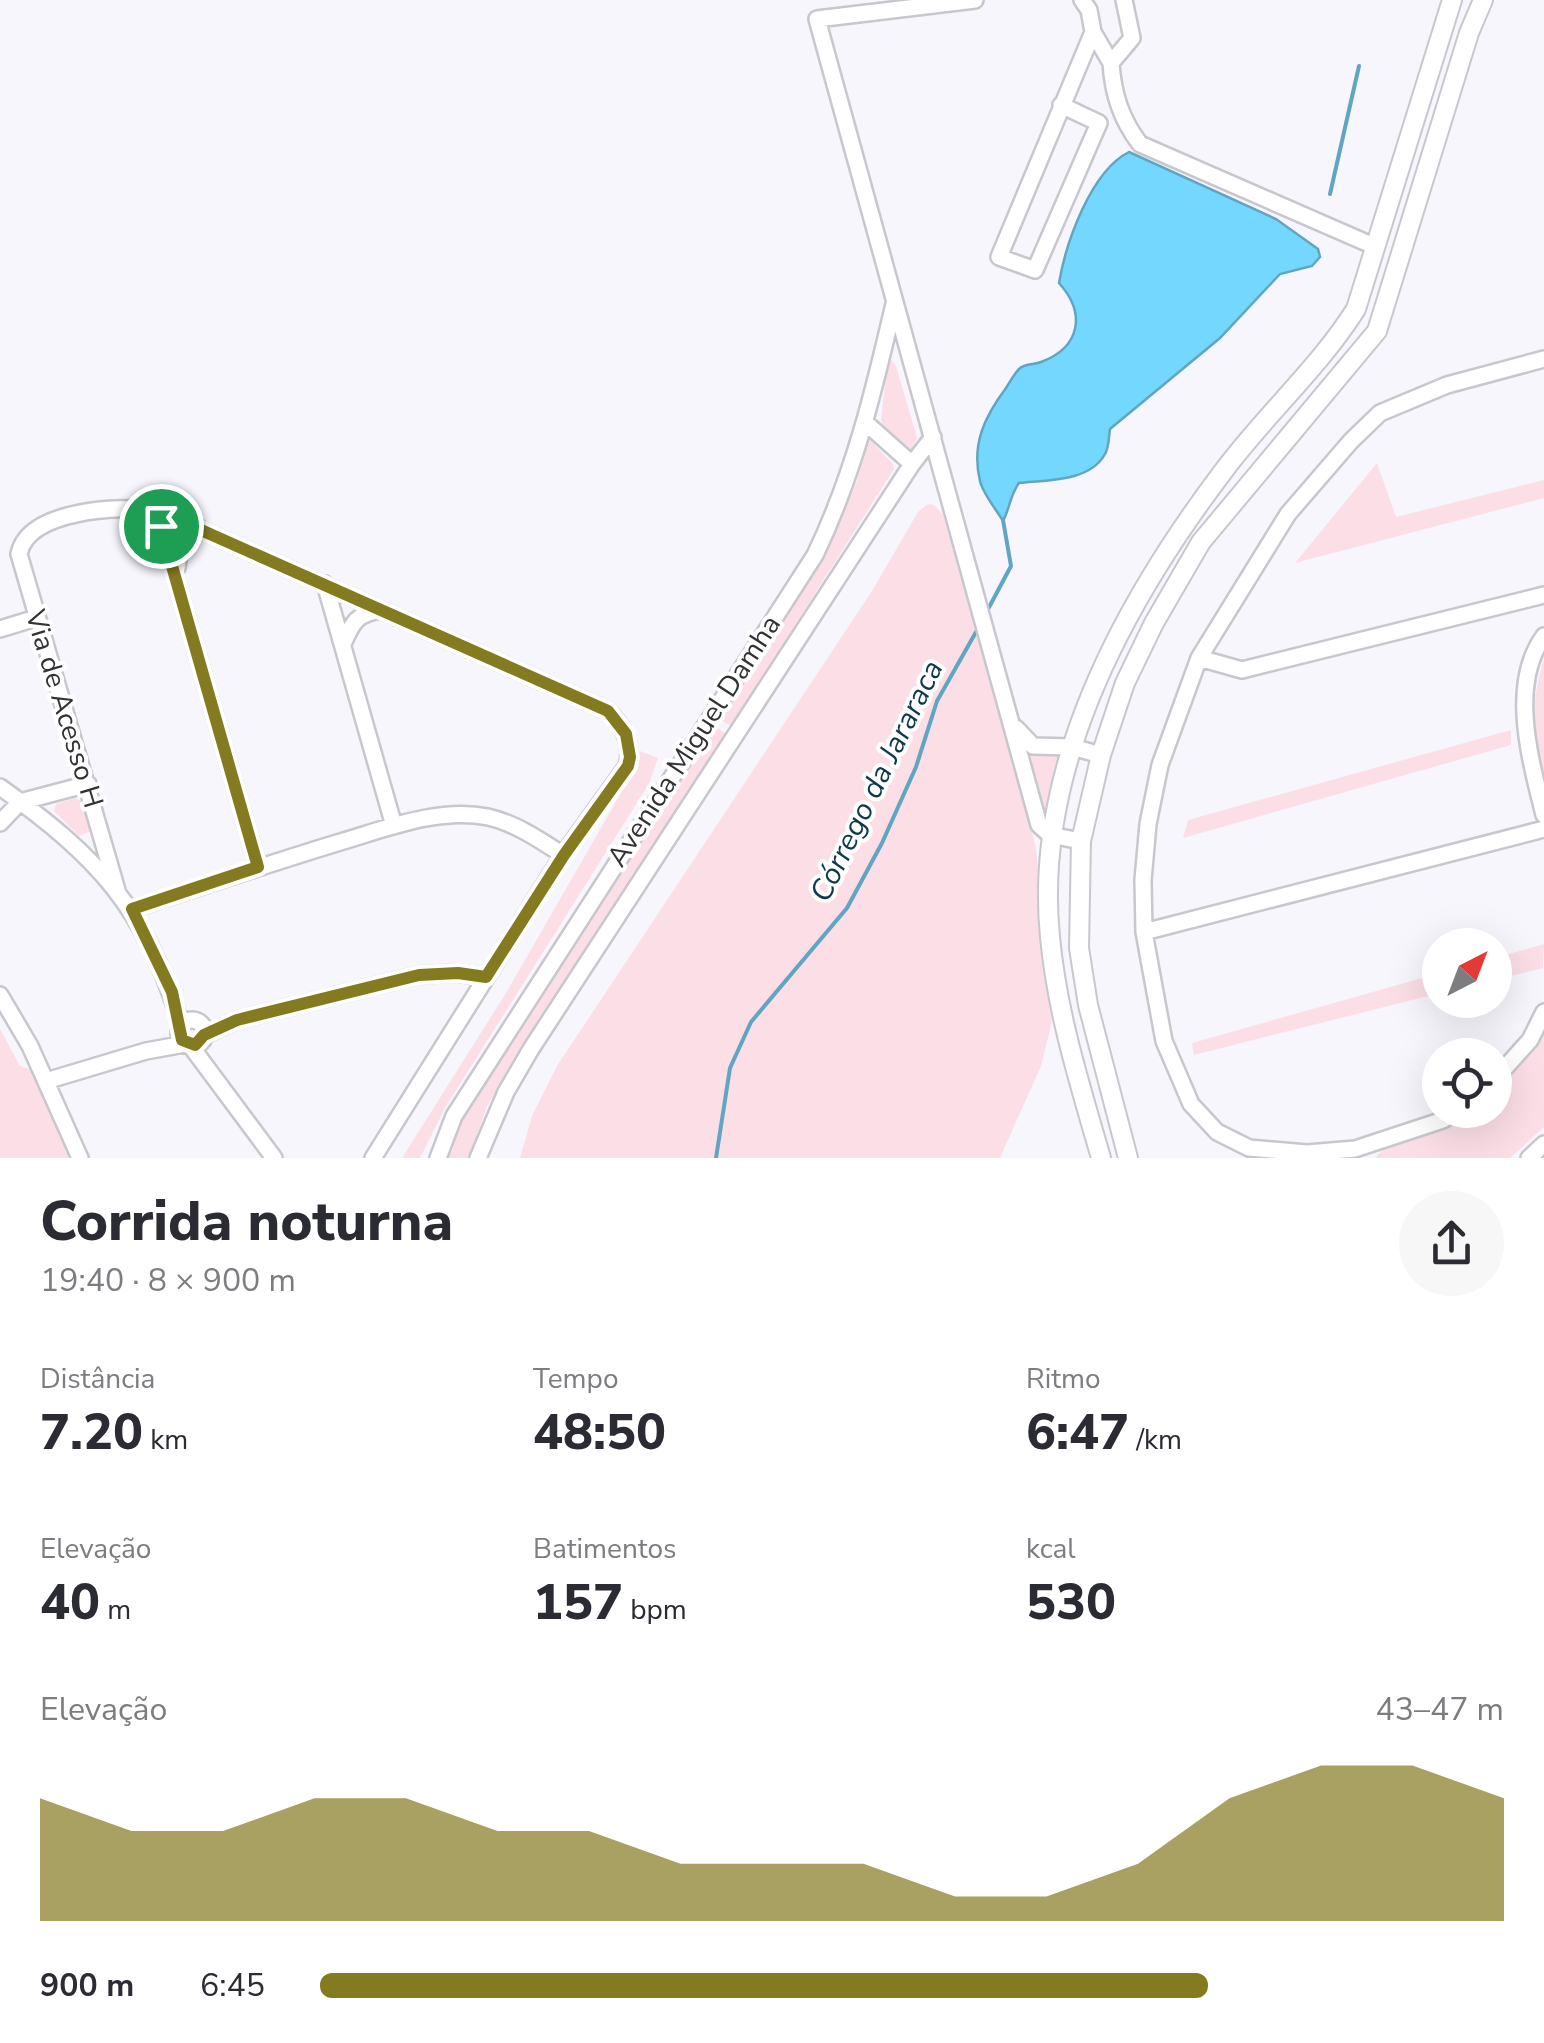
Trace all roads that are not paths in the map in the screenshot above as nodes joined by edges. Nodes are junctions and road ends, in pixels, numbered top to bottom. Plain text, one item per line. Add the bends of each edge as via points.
1 (974, 0) edge
2 (1082, 0) edge
3 (1124, 0) edge
4 (1452, 0) edge
5 (1483, 0) edge
6 (1093, 32) junction
7 (1111, 63) junction
8 (1061, 105) junction
9 (1407, 234) junction
10 (1376, 247) junction
11 (1395, 272) junction
12 (895, 300) junction
13 (1544, 359) edge
14 (866, 423) junction
15 (934, 437) junction
16 (912, 464) junction
17 (156, 510) junction
18 (199, 528) junction
19 (176, 572) junction
20 (324, 584) junction
21 (1544, 595) edge
22 (382, 610) junction
23 (36, 618) junction
24 (0, 629) edge
25 (1544, 636) edge
26 (343, 644) junction
27 (1199, 658) junction
28 (710, 715) junction
29 (1013, 725) junction
30 (736, 733) junction
31 (1072, 747) junction
32 (1101, 754) junction
33 (88, 784) junction
34 (0, 787) edge
35 (20, 802) junction
36 (1544, 815) edge
37 (0, 824) edge
38 (394, 826) junction
39 (1544, 829) edge
40 (1050, 835) junction
41 (1081, 841) junction
42 (564, 855) junction
43 (258, 867) junction
44 (117, 890) junction
45 (132, 909) junction
46 (1144, 932) junction
47 (486, 977) junction
48 (0, 995) edge
49 (1544, 1012) edge
50 (192, 1033) junction
51 (1512, 1060) edge
52 (46, 1081) junction
53 (1422, 1128) edge
54 (1544, 1144) edge
55 (1356, 1154) edge
56 (1308, 1156) edge
57 (80, 1158) edge
58 (274, 1158) edge
59 (373, 1158) edge
60 (438, 1158) edge
61 (478, 1158) edge
62 (1102, 1158) edge
63 (1128, 1158) edge
64 (1529, 1158) edge

1 - 12 street via 817,19
2 - 6 street
3 - 7 street via 1132,38
4 - 10 street
5 - 9 street
6 - 7 street
6 - 8 street
7 - 10 street via 1126,126 1140,144
8 - 8 street via 1100,123 1035,270 998,257
9 - 10 street
9 - 11 street
10 - 11 street
10 - 31 street via 1356,309 1334,344 1241,447 1174,535 1098,677
11 - 32 street via 1378,330 1200,542 1125,683
12 - 14 street, Avenida Miguel Damha
12 - 15 street
13 - 27 street via 1447,385 1380,413 1288,514
14 - 16 street
14 - 28 street, Avenida Miguel Damha via 815,555
15 - 16 street, Avenida Miguel Damha
15 - 29 street
16 - 30 street, Avenida Miguel Damha
17 - 18 street
17 - 19 street
17 - 23 street, Via de Acesso H via 113,507 30,531 19,554
18 - 19 street via 186,533
18 - 20 street
19 - 43 street
20 - 22 street
20 - 26 street
21 - 27 street via 1242,670
22 - 26 street via 364,612
22 - 42 street via 608,711 626,734 628,766
23 - 24 street
23 - 33 street, Via de Acesso H
25 - 36 street via 1528,680 1524,731
26 - 38 street
27 - 46 street via 1160,766 1148,824
28 - 30 street
28 - 60 street, Avenida Miguel Damha via 454,1116
29 - 31 street via 1033,746
29 - 40 street via 1039,825
30 - 61 street, Avenida Miguel Damha via 531,1049
31 - 32 street
31 - 40 street
32 - 41 street
33 - 35 street
33 - 44 street, Via de Acesso H
34 - 35 street
35 - 37 street
35 - 44 street via 83,851
38 - 42 street via 444,815 484,816
38 - 43 street
39 - 46 street
40 - 41 street
40 - 62 street via 1056,986
41 - 63 street via 1079,948
42 - 47 street
43 - 45 street
44 - 45 street
45 - 50 street
46 - 56 street via 1164,1041 1190,1104 1217,1132 1249,1148
47 - 50 street via 419,975
47 - 59 street
48 - 52 street
49 - 51 street
50 - 52 street
50 - 58 street via 224,1094
52 - 57 street
53 - 55 street
54 - 64 street
55 - 56 street

